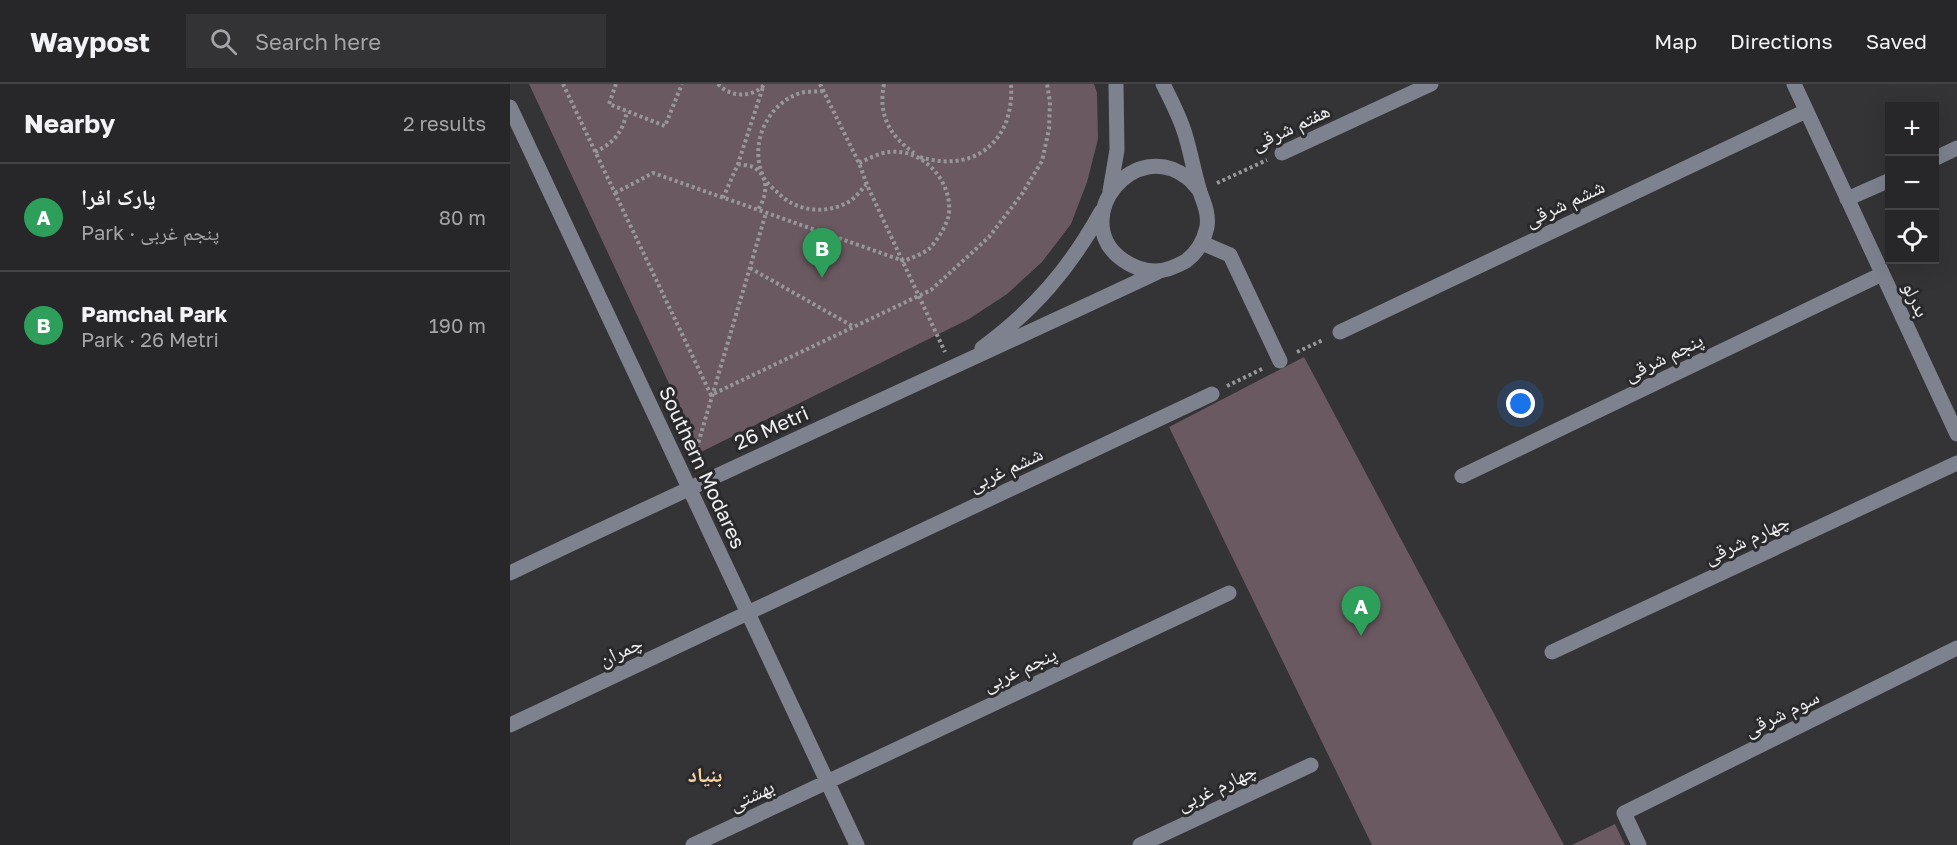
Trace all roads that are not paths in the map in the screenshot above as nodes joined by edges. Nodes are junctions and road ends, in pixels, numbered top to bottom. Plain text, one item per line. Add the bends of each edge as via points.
1 (1116, 84) edge
2 (1163, 84) edge
3 (1431, 84) edge
4 (1794, 84) edge
5 (510, 107) edge
6 (1806, 111) junction
7 (1957, 148) edge
8 (1282, 153) road end
9 (1939, 157) edge
10 (1885, 182) edge
11 (1200, 191) junction
12 (1110, 193) junction
13 (1847, 199) junction
14 (1103, 208) junction
15 (1202, 243) junction
16 (1158, 272) junction
17 (1882, 274) junction
18 (1340, 332) road end
19 (1280, 360) road end
20 (953, 369) junction
21 (1212, 394) road end
22 (1957, 434) edge
23 (1957, 463) edge
24 (1462, 476) dead end
25 (688, 485) junction
26 (510, 573) edge
27 (1229, 593) dead end
28 (748, 613) junction
29 (1957, 648) edge
30 (1552, 652) dead end
31 (510, 725) edge
32 (1311, 765) dead end
33 (827, 781) junction
34 (693, 845) edge
35 (857, 845) edge
36 (1140, 845) edge
37 (1640, 845) edge

1 - 12 street via 1117,150
2 - 11 street via 1185,133
3 - 8 street, هفتم شرقی
4 - 6 street, بدرلو
5 - 25 street, Southern Modares
6 - 13 street, بدرلو
6 - 18 street, ششم شرقی
7 - 9 street
10 - 13 street
11 - 12 street via 1180,173 1154,167 1121,179
11 - 15 street via 1207,226
12 - 14 street
13 - 17 street, بدرلو
14 - 16 street via 1104,232 1115,254 1127,264
14 - 20 street, 26 Metri via 1081,248 1023,316
15 - 16 street via 1176,267
15 - 19 street via 1230,255
16 - 20 street, 26 Metri
17 - 22 street, بدرلو
17 - 24 street, پنجم شرقی
20 - 25 street, 26 Metri
21 - 28 street, ششم غربی
23 - 30 street, چهارم شرقی
25 - 26 street, 26 Metri
25 - 28 street, Southern Modares
27 - 33 street, پنجم غربی
28 - 31 street, چمران
28 - 33 street, Southern Modares
29 - 37 street, سوم شرقی via 1624,813
32 - 36 street, چهارم غربی
33 - 34 street, بهشتی
33 - 35 street, Southern Modares

